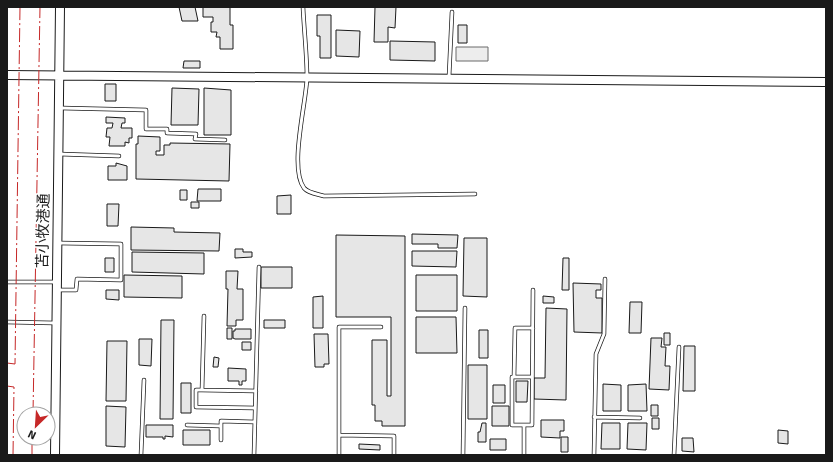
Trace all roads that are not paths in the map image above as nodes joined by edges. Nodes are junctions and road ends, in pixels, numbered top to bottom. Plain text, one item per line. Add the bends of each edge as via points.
1 (60, 7) edge
2 (303, 7) edge
3 (452, 12) dead end
4 (7, 75) edge
5 (58, 76) junction
6 (307, 78) junction
7 (449, 79) junction
8 (826, 82) edge
9 (58, 108) junction
10 (225, 140) dead end
11 (58, 154) junction
12 (119, 156) dead end
13 (475, 194) dead end
14 (56, 243) junction
15 (258, 267) dead end
16 (605, 279) dead end
17 (7, 282) edge
18 (56, 286) junction
19 (533, 290) dead end
20 (465, 308) dead end
21 (204, 316) dead end
22 (7, 322) edge
23 (55, 323) junction
24 (380, 327) dead end
25 (532, 328) junction
26 (679, 347) dead end
27 (514, 377) junction
28 (532, 377) junction
29 (144, 380) dead end
30 (202, 390) junction
31 (256, 391) junction
32 (255, 408) junction
33 (594, 417) junction
34 (640, 418) dead end
35 (255, 422) junction
36 (187, 425) dead end
37 (524, 425) junction
38 (221, 426) junction
39 (340, 435) junction
40 (221, 440) dead end
41 (55, 455) edge
42 (141, 455) edge
43 (254, 455) edge
44 (339, 455) edge
45 (394, 455) edge
46 (463, 455) edge
47 (524, 455) edge
48 (594, 455) edge
49 (674, 455) edge

1 - 5 street, 苫小牧港通
2 - 6 lane
3 - 7 lane
4 - 5 street
5 - 6 street
5 - 9 street, 苫小牧港通
6 - 7 street
6 - 13 lane via 298,155 299,176 304,188 324,196
7 - 8 street
9 - 10 lane via 146,110 146,129 167,129 167,133 196,134 195,139
9 - 11 street, 苫小牧港通
11 - 12 lane
11 - 14 street, 苫小牧港通
14 - 18 street, 苫小牧港通
14 - 18 lane via 121,244 121,280 77,279 76,290
15 - 31 lane
16 - 33 lane via 604,334 596,354
17 - 18 lane
18 - 23 street, 苫小牧港通
19 - 25 lane
20 - 46 lane
21 - 30 lane
22 - 23 lane
23 - 41 street, 苫小牧港通
24 - 39 lane via 339,327
25 - 27 lane via 515,328
25 - 28 lane
26 - 49 lane
27 - 28 lane
27 - 37 lane via 512,425
28 - 37 lane via 532,425
29 - 42 lane
30 - 31 lane
30 - 32 lane via 196,390 196,407
31 - 32 lane
32 - 35 lane
33 - 34 lane
33 - 48 lane
35 - 38 lane via 221,421
35 - 43 lane
36 - 38 lane
37 - 47 lane
38 - 40 lane
39 - 44 lane
39 - 45 lane via 394,436

